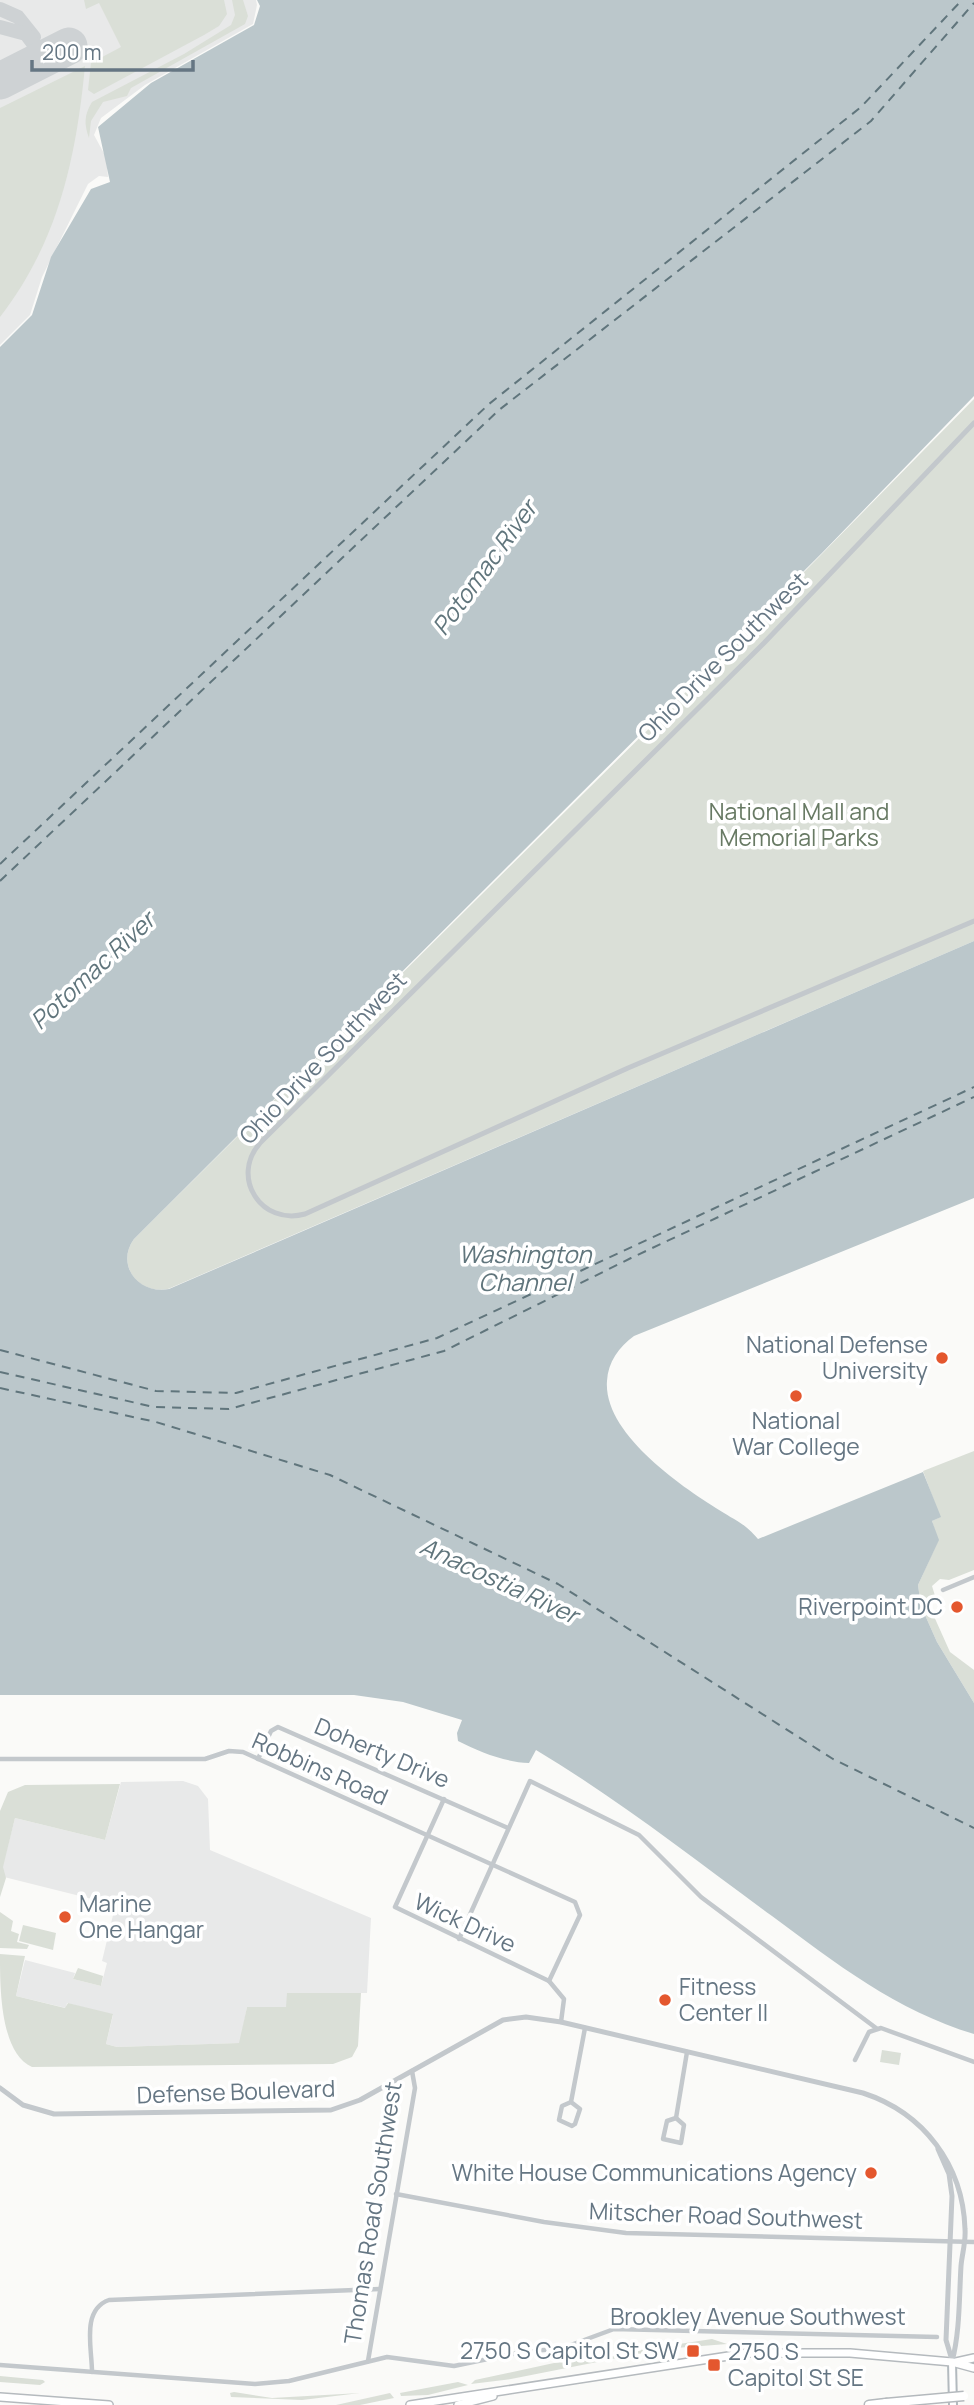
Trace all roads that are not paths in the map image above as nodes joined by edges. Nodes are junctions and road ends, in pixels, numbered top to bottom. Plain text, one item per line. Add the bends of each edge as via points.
1 (974, 423) edge
2 (974, 921) edge
3 (974, 1577) edge
4 (943, 1590) dead end
5 (0, 1759) edge
6 (258, 1759) junction
7 (444, 1800) junction
8 (508, 1828) junction
9 (426, 1836) junction
10 (491, 1865) junction
11 (459, 1939) junction
12 (548, 1981) junction
13 (561, 2022) junction
14 (585, 2028) junction
15 (876, 2028) junction
16 (687, 2052) junction
17 (855, 2060) dead end
18 (974, 2062) edge
19 (412, 2071) junction
20 (0, 2088) edge
21 (571, 2102) junction
22 (676, 2118) junction
23 (936, 2143) junction
24 (396, 2194) junction
25 (950, 2241) junction
26 (964, 2242) junction
27 (974, 2242) edge
28 (380, 2289) junction
29 (937, 2337) dead end
30 (974, 2358) edge
31 (368, 2361) junction
32 (952, 2362) junction
33 (0, 2365) edge
34 (974, 2368) edge
35 (92, 2372) junction
36 (511, 2391) junction
37 (974, 2396) edge
38 (0, 2398) edge
39 (109, 2405) edge
40 (410, 2405) edge
41 (458, 2405) edge
42 (869, 2405) edge
43 (953, 2405) edge

1 - 2 street, Ohio Drive Southwest via 755,652 260,1143 248,1166 250,1188 257,1202 271,1212 289,1217 304,1214 628,1068
3 - 4 street
5 - 6 street, Robbins Road via 205,1759 232,1751
6 - 7 street, Doherty Drive via 270,1733 278,1727
6 - 9 street, Robbins Road
7 - 8 street, Doherty Drive
7 - 9 street, Wick Drive
8 - 10 street
8 - 15 street via 530,1781 622,1824 649,1843 701,1897
9 - 10 street, Robbins Road
9 - 11 street, Wick Drive via 396,1907
10 - 11 street
10 - 12 street, Robbins Road via 579,1906 579,1917
11 - 12 street, Wick Drive
12 - 13 street via 564,1999
13 - 14 street, Defense Boulevard
13 - 19 street, Defense Boulevard via 526,2017 503,2020
14 - 16 street, Defense Boulevard
14 - 21 street
15 - 17 street via 869,2032
15 - 18 street
16 - 22 street
16 - 23 street, Defense Boulevard via 870,2095 906,2114
19 - 20 street, Defense Boulevard via 360,2100 328,2110 54,2114 23,2105
19 - 24 street, Thomas Road Southwest via 415,2088
21 - 21 street via 562,2106 559,2120 572,2126 580,2109
22 - 22 street via 667,2121 663,2140 681,2143 684,2125
23 - 25 street, Defense Boulevard via 951,2186
23 - 26 street, Defense Boulevard via 958,2184
24 - 25 street, Mitscher Road Southwest via 614,2232
24 - 28 street, Thomas Road Southwest
25 - 26 street, Mitscher Road Southwest
25 - 32 street, Defense Boulevard via 946,2340
26 - 27 street, Mitscher Road Southwest
26 - 32 street, Defense Boulevard
28 - 31 street, Thomas Road Southwest
28 - 35 street via 109,2300 97,2307 91,2319
29 - 31 street, Brookley Avenue Southwest via 614,2329 560,2349 454,2366 387,2357
30 - 32 main road
31 - 35 street, Brookley Avenue Southwest via 289,2381 255,2384
32 - 34 main road
32 - 36 main road via 841,2352 748,2353
32 - 43 main road
33 - 35 street, Brookley Avenue Southwest
36 - 40 main road
36 - 41 main road
37 - 42 highway, bridge
38 - 39 main road

